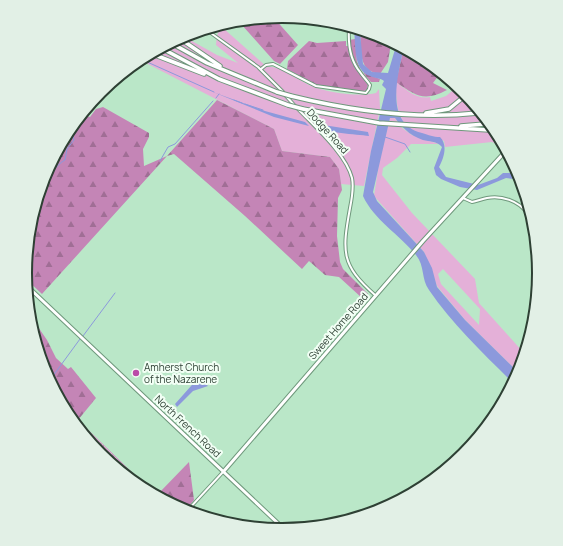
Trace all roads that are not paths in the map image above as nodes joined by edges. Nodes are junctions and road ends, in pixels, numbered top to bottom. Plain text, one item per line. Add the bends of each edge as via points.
1 (212, 33) edge
2 (349, 33) edge
3 (185, 42) edge
4 (178, 46) edge
5 (166, 51) edge
6 (157, 56) edge
7 (261, 69) junction
8 (227, 71) junction
9 (210, 75) junction
10 (461, 100) edge
11 (473, 113) edge
12 (414, 115) junction
13 (482, 124) edge
14 (450, 126) junction
15 (486, 130) edge
16 (502, 154) edge
17 (462, 197) junction
18 (523, 209) edge
19 (32, 291) edge
20 (375, 295) junction
21 (224, 471) junction
22 (191, 506) edge
23 (278, 523) edge

1 - 7 street, Dodge Road
2 - 7 street via 348,44 352,57 358,70 370,84 366,93 316,86 274,64 265,65
3 - 8 highway
4 - 8 highway
5 - 9 highway
6 - 9 highway
7 - 20 street, Dodge Road via 338,152 346,164 352,178 353,189 345,238 346,255 354,274
8 - 12 highway, bridge via 291,96 350,109
9 - 14 highway, bridge via 303,109 372,122
10 - 12 highway via 443,111
11 - 12 highway
13 - 14 highway
14 - 15 highway
16 - 17 main road, Sweet Home Road
17 - 18 street via 472,202 493,197 509,200
17 - 20 main road, Sweet Home Road
19 - 21 main road, North French Road
20 - 21 main road, Sweet Home Road
21 - 22 street, Sweet Home Road
21 - 23 main road, North French Road

